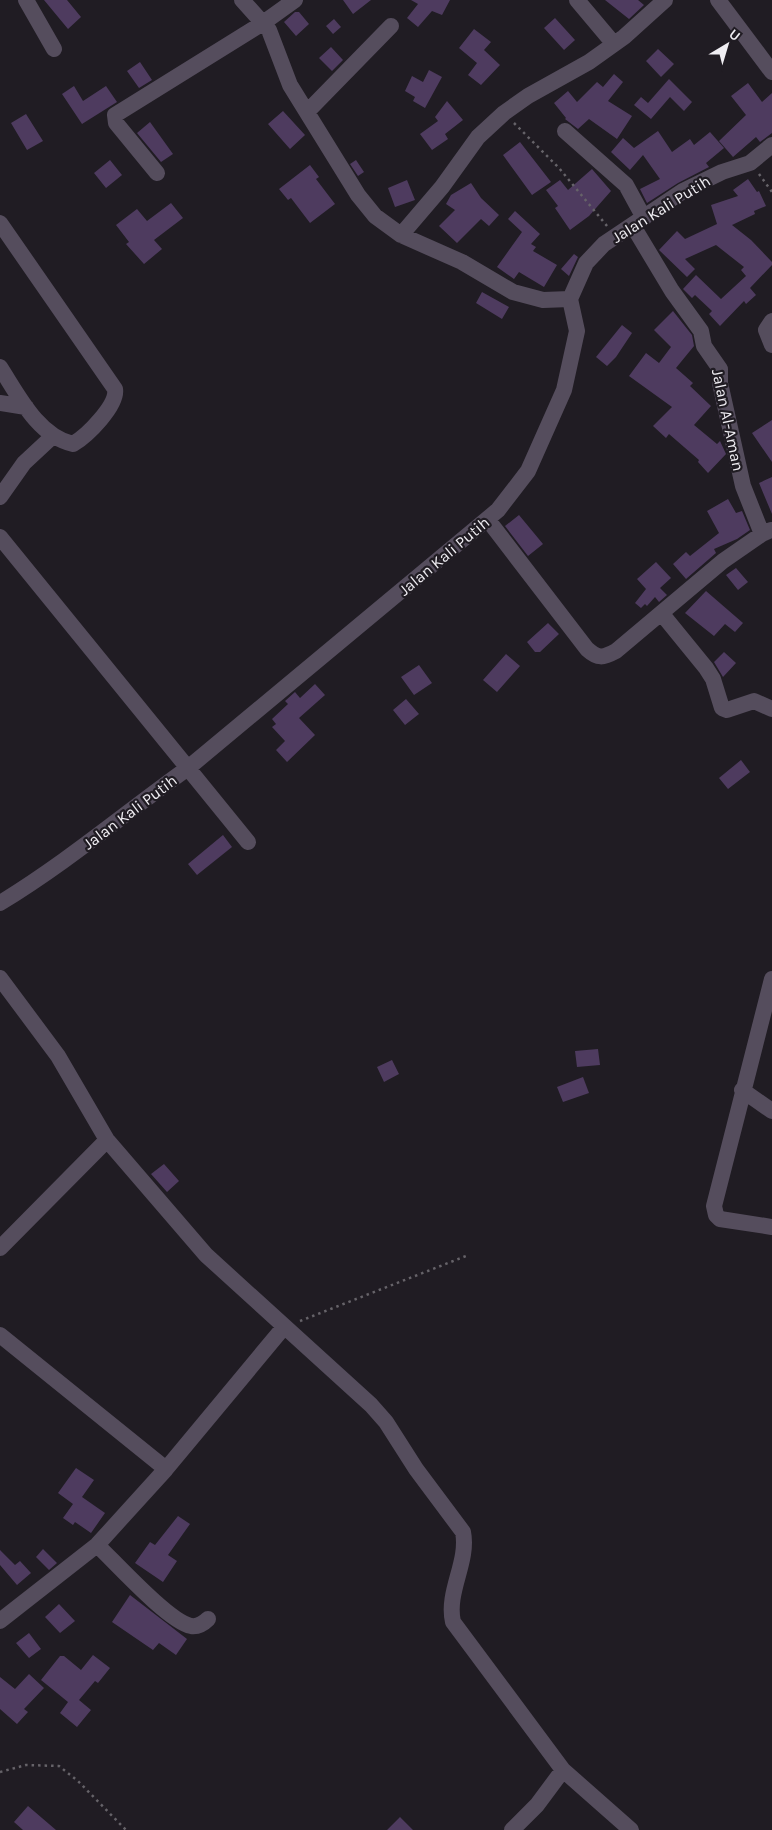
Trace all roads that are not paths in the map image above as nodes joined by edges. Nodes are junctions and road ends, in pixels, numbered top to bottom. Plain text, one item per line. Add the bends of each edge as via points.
1 (26, 0) edge
2 (242, 0) edge
3 (295, 0) edge
4 (577, 0) edge
5 (665, 0) edge
6 (718, 0) edge
7 (263, 23) junction
8 (391, 26) dead end
9 (614, 44) junction
10 (54, 50) dead end
11 (772, 72) edge
12 (307, 112) junction
13 (565, 131) dead end
14 (772, 145) edge
15 (157, 173) dead end
16 (639, 222) junction
17 (0, 223) edge
18 (401, 235) junction
19 (570, 299) junction
20 (772, 321) edge
21 (772, 345) edge
22 (0, 367) edge
23 (0, 403) edge
24 (26, 407) junction
25 (53, 436) junction
26 (0, 497) edge
27 (488, 520) junction
28 (767, 532) edge
29 (0, 537) edge
30 (662, 614) junction
31 (772, 709) edge
32 (188, 768) junction
33 (248, 842) dead end
34 (0, 903) edge
35 (0, 978) edge
36 (772, 979) edge
37 (767, 1016) edge
38 (742, 1090) junction
39 (772, 1111) edge
40 (106, 1140) junction
41 (772, 1227) edge
42 (0, 1248) edge
43 (284, 1327) junction
44 (0, 1335) edge
45 (166, 1469) junction
46 (97, 1545) junction
47 (208, 1620) dead end
48 (0, 1621) edge
49 (563, 1770) junction
50 (512, 1830) edge
51 (631, 1830) edge

1 - 10 street
2 - 7 street
3 - 7 street
4 - 9 street
5 - 9 street
6 - 11 street
7 - 12 street via 274,38 286,78
7 - 15 street via 115,115 116,122
8 - 12 street
9 - 18 street via 504,113 478,137 442,187
12 - 18 street via 364,203
13 - 16 street, Jalan Al-Aman via 626,185
14 - 16 street, Jalan Kali Putih via 750,163 700,182
16 - 19 street, Jalan Kali Putih via 592,254
16 - 28 street, Jalan Al-Aman via 672,291 701,331 704,346 720,369 734,455 743,486
17 - 25 street via 115,389 112,406 81,440 73,444
18 - 19 street via 462,262 513,292 542,300
19 - 27 street, Jalan Kali Putih via 577,331 564,390 528,471
20 - 21 street via 766,330
22 - 24 street
23 - 24 street
24 - 25 street
25 - 26 street via 24,463
27 - 30 street via 595,657 604,658 616,651
27 - 32 street, Jalan Kali Putih
28 - 30 street via 723,561
29 - 32 street
30 - 31 street via 706,668 722,708 727,710 754,701
32 - 33 street
32 - 34 street, Jalan Kali Putih via 134,806 97,838
35 - 40 street via 58,1056
36 - 37 street
37 - 38 street
38 - 39 street
38 - 41 street via 714,1211 720,1220
40 - 42 street
40 - 43 street via 206,1255
43 - 45 street
43 - 49 street via 381,1416 463,1532 466,1544 451,1612 453,1622
44 - 45 street
45 - 46 street
46 - 47 street via 146,1594 188,1626
46 - 48 street
49 - 50 street via 537,1805
49 - 51 street

